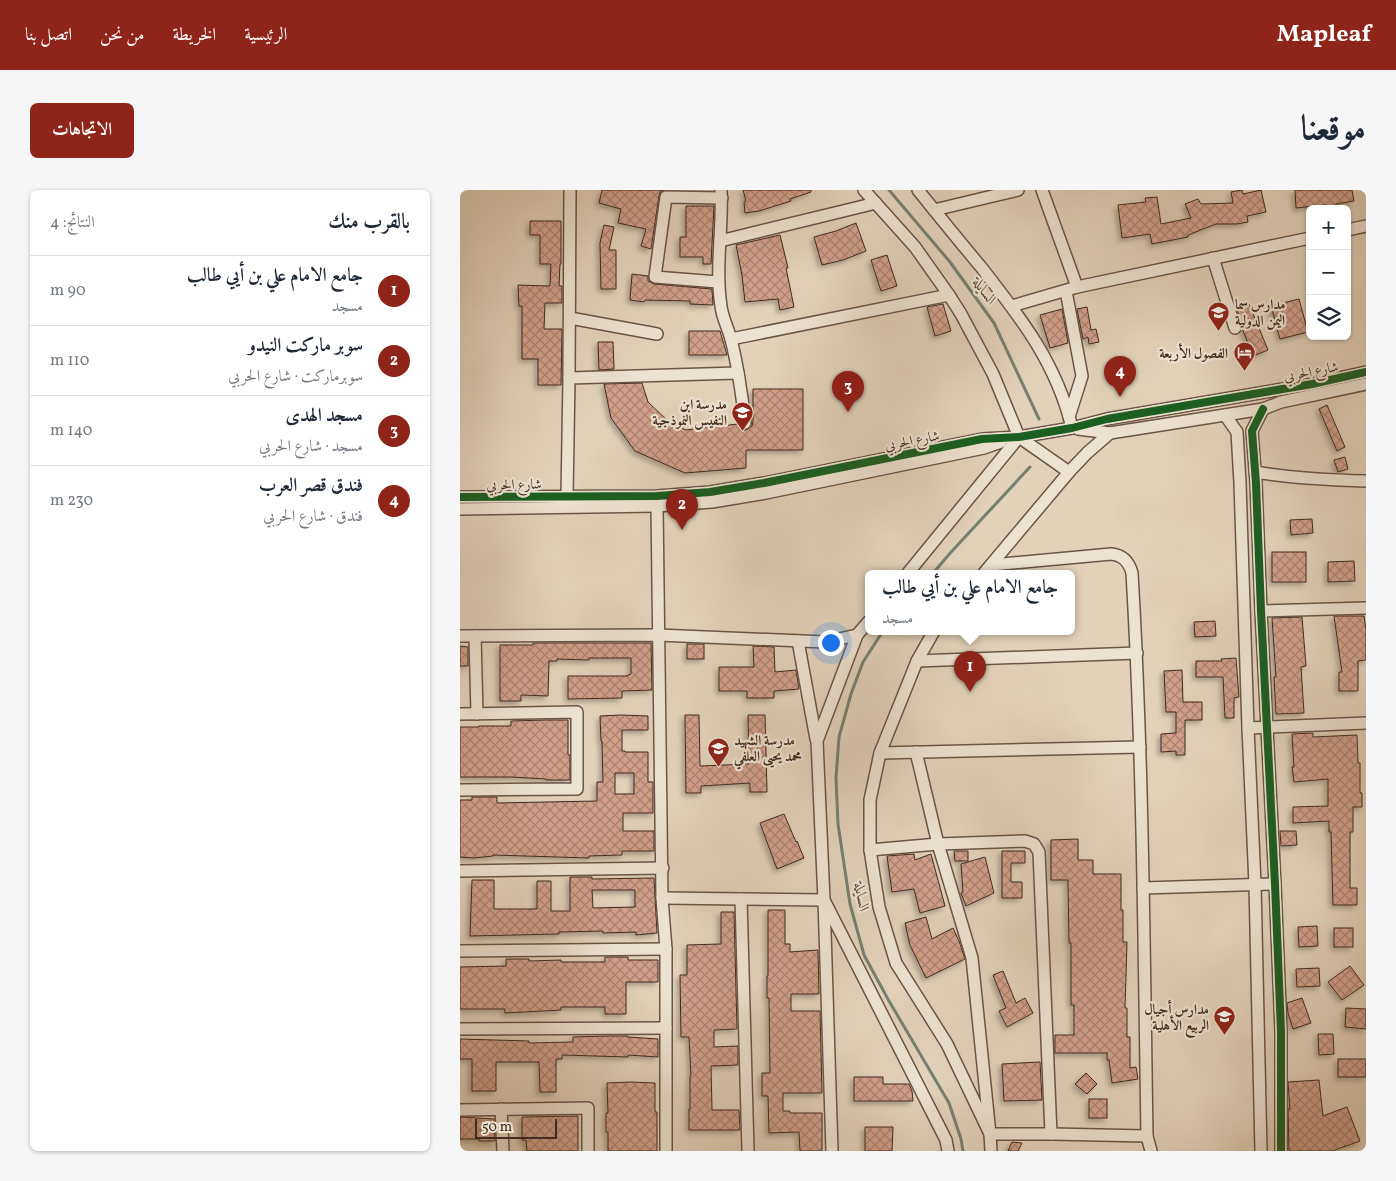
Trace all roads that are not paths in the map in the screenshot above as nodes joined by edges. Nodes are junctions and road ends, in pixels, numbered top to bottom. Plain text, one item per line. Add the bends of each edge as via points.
1 (570, 190) edge
2 (864, 190) edge
3 (918, 190) edge
4 (1018, 190) edge
5 (1042, 190) edge
6 (721, 194) edge
7 (876, 202) junction
8 (934, 210) junction
9 (1366, 226) edge
10 (1351, 229) edge
11 (1306, 239) edge
12 (720, 241) junction
13 (1214, 258) junction
14 (718, 282) junction
15 (1071, 289) junction
16 (949, 295) junction
17 (1012, 306) junction
18 (570, 318) junction
19 (1235, 328) dead end
20 (657, 334) dead end
21 (731, 339) junction
22 (1366, 372) edge
23 (738, 373) junction
24 (569, 378) junction
25 (1366, 384) edge
26 (1263, 409) junction
27 (1225, 415) junction
28 (745, 423) dead end
29 (1070, 423) junction
30 (1252, 431) junction
31 (1237, 432) junction
32 (1110, 433) junction
33 (1019, 437) junction
34 (1069, 472) junction
35 (1255, 472) junction
36 (1366, 481) edge
37 (567, 496) junction
38 (460, 497) edge
39 (657, 506) junction
40 (460, 508) edge
41 (988, 569) edge
42 (910, 570) edge
43 (1366, 608) edge
44 (1261, 611) junction
45 (865, 626) edge
46 (658, 635) junction
47 (857, 635) junction
48 (932, 635) edge
49 (460, 636) edge
50 (475, 636) junction
51 (798, 641) junction
52 (1137, 653) junction
53 (917, 661) junction
54 (460, 714) edge
55 (477, 714) junction
56 (1366, 723) edge
57 (1267, 727) junction
58 (1248, 728) junction
59 (816, 741) junction
60 (1140, 747) junction
61 (916, 752) junction
62 (880, 753) junction
63 (460, 790) edge
64 (938, 844) junction
65 (870, 850) junction
66 (663, 868) junction
67 (460, 871) edge
68 (1254, 884) junction
69 (1275, 884) junction
70 (1143, 888) junction
71 (662, 898) junction
72 (741, 899) junction
73 (824, 900) junction
74 (666, 949) junction
75 (460, 950) edge
76 (666, 1028) junction
77 (460, 1030) edge
78 (502, 1109) junction
79 (460, 1110) edge
80 (990, 1134) junction
81 (1051, 1134) junction
82 (1147, 1136) junction
83 (503, 1151) edge
84 (588, 1151) edge
85 (666, 1151) edge
86 (748, 1151) edge
87 (832, 1151) edge
88 (948, 1151) edge
89 (991, 1151) edge
90 (1151, 1151) edge
91 (1261, 1151) edge
92 (1281, 1151) edge

1 - 18 street
2 - 7 street
3 - 8 street
4 - 8 street
5 - 15 street
6 - 12 street
6 - 14 street via 666,196 655,277
7 - 12 street
7 - 16 street via 915,247
8 - 17 street
9 - 10 street
11 - 13 street
12 - 14 street
13 - 15 street
13 - 19 street
14 - 21 street via 721,308
15 - 17 street
15 - 29 street via 1082,376
16 - 21 street
16 - 33 street via 987,360
17 - 29 street via 1052,370
18 - 20 street
18 - 24 street
21 - 23 street
22 - 29 street, شارع الحربي via 1312,384
23 - 24 street
23 - 28 street
24 - 37 street
25 - 26 street, شارع الحربي via 1281,402
26 - 27 street, شارع الحربي
26 - 30 street
27 - 31 street
27 - 32 street, شارع الحربي
29 - 32 street, شارع الحربي
29 - 33 street, شارع الحربي
30 - 31 street via 1249,428
30 - 35 street
31 - 58 street
32 - 34 street
33 - 34 street
33 - 37 street, شارع الحربي via 982,439 710,492 657,496
33 - 39 street, شارع الحربي via 984,448 766,493 712,502
33 - 42 street
34 - 41 street
35 - 36 street
35 - 44 street
37 - 38 street, شارع الحربي
39 - 40 street, شارع الحربي
39 - 46 street
41 - 52 street via 1116,554 1126,560 1132,573
43 - 44 street
44 - 57 street
45 - 47 street
46 - 50 street
46 - 51 street
46 - 66 street
47 - 51 street via 825,642
47 - 59 street
48 - 53 street
49 - 50 street
50 - 55 street
51 - 59 street
52 - 53 street
52 - 60 street
53 - 62 street
54 - 55 street
55 - 63 street via 577,712 577,789
56 - 57 street
57 - 58 street
57 - 69 street
58 - 68 street
59 - 73 street
60 - 61 street
60 - 70 street
61 - 62 street
61 - 64 street
62 - 65 street via 870,800
64 - 65 street
64 - 80 street via 972,958
64 - 81 street via 1025,841 1034,844 1039,852
65 - 80 street via 879,907 896,963 947,1044
66 - 67 street
66 - 71 street
68 - 69 street
68 - 70 street
68 - 91 street
69 - 92 street via 1281,1030
70 - 82 street
71 - 72 street
71 - 74 street
72 - 73 street
72 - 86 street
73 - 87 street
73 - 88 street via 946,1140
74 - 75 street
74 - 76 street
76 - 77 street
76 - 85 street
78 - 79 street
78 - 83 street
78 - 84 street via 588,1108
80 - 81 street
80 - 89 street
81 - 82 street
82 - 90 street

